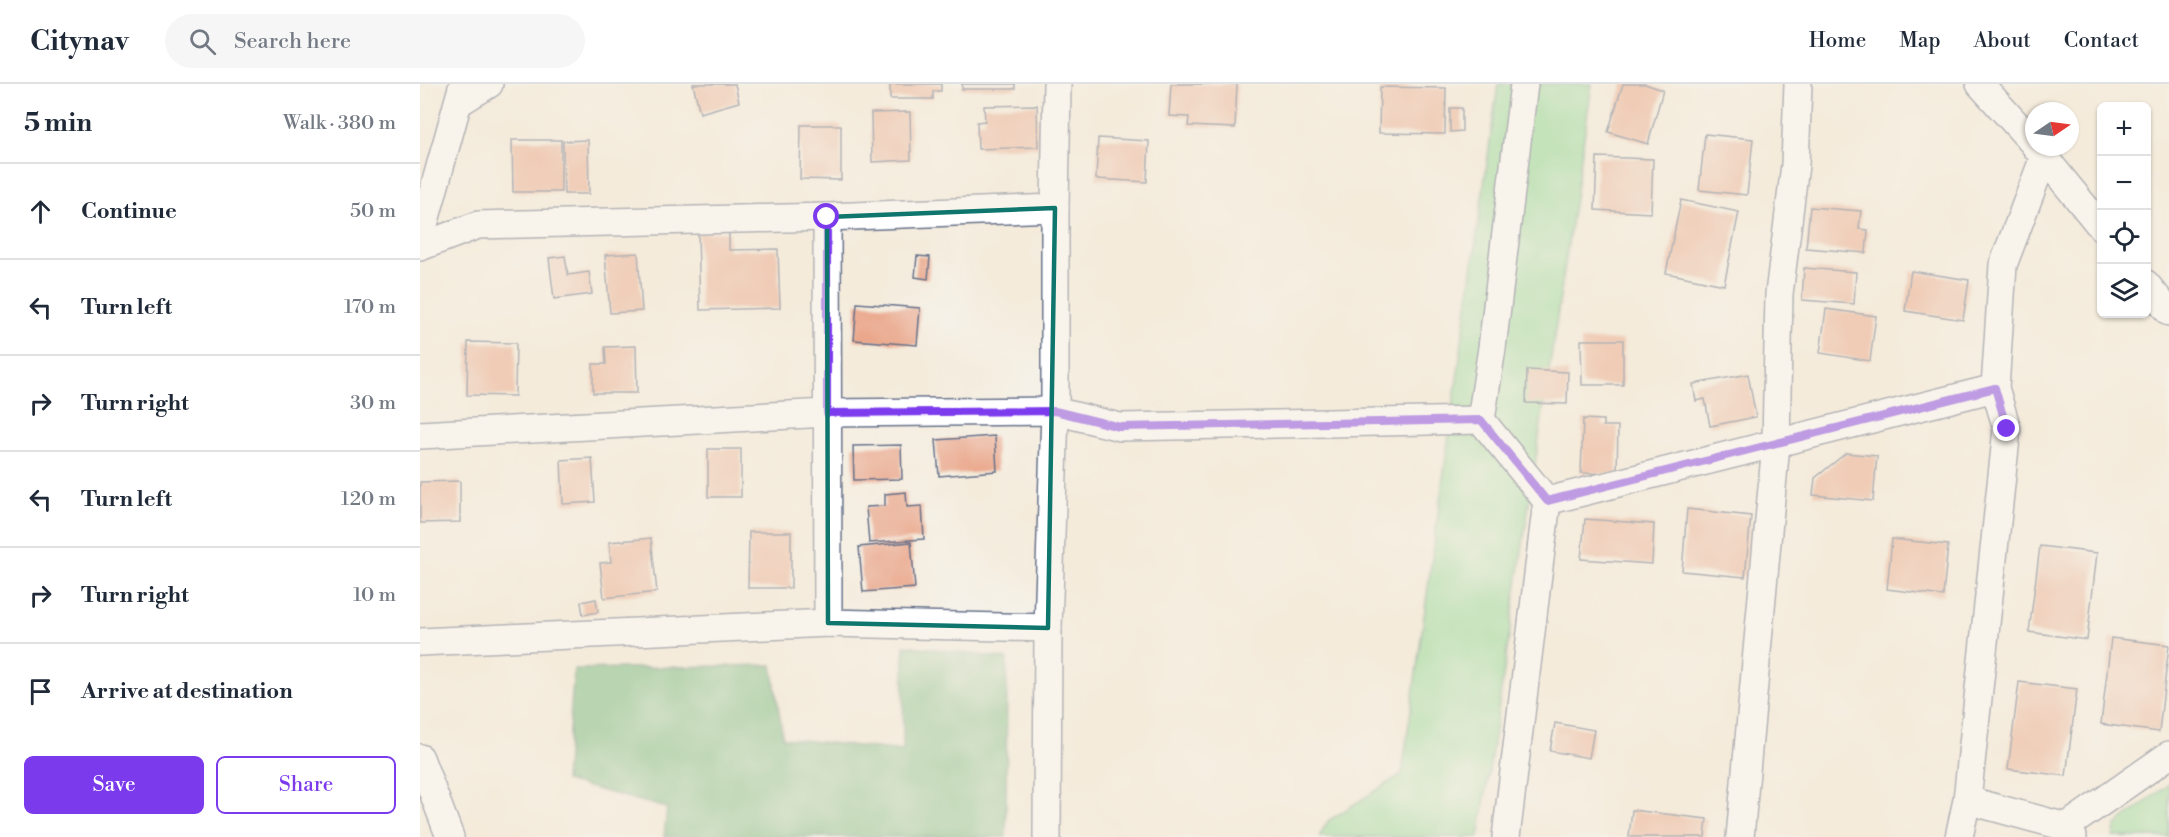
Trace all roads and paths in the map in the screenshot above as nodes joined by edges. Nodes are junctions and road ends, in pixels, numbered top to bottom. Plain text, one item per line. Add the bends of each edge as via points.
1 (489, 84) edge
2 (1058, 84) edge
3 (1524, 84) edge
4 (1798, 84) edge
5 (1980, 84) edge
6 (460, 93) edge
7 (2025, 134) edge
8 (2036, 156) edge
9 (2044, 156) edge
10 (1055, 208) junction
11 (827, 217) junction
12 (2097, 222) edge
13 (420, 239) edge
14 (420, 247) edge
15 (2151, 290) edge
16 (2169, 312) edge
17 (1995, 388) junction
18 (1055, 411) junction
19 (827, 413) junction
20 (1481, 420) junction
21 (420, 435) edge
22 (1776, 444) junction
23 (1547, 501) junction
24 (828, 623) junction
25 (1048, 628) junction
26 (420, 642) edge
27 (2169, 755) edge
28 (420, 758) edge
29 (1967, 800) junction
30 (2070, 832) edge
31 (450, 837) edge
32 (1047, 837) edge
33 (1506, 837) edge
34 (1740, 837) edge
35 (1959, 837) edge

1 - 6 street
2 - 10 street
3 - 20 street
4 - 22 street via 1795,165 1779,294
5 - 7 street
6 - 13 street
8 - 17 street via 2003,265
9 - 12 street
10 - 11 street
10 - 18 street
11 - 14 street via 478,225
11 - 19 street
15 - 16 street
17 - 22 street
17 - 29 street via 2007,429
18 - 19 street
18 - 20 street via 1120,427
18 - 25 street
19 - 21 street
19 - 24 street
20 - 23 street
22 - 23 street
22 - 34 street
23 - 33 street
24 - 25 street
24 - 26 street
25 - 32 street
27 - 30 street
28 - 31 street
29 - 30 street
29 - 35 street

